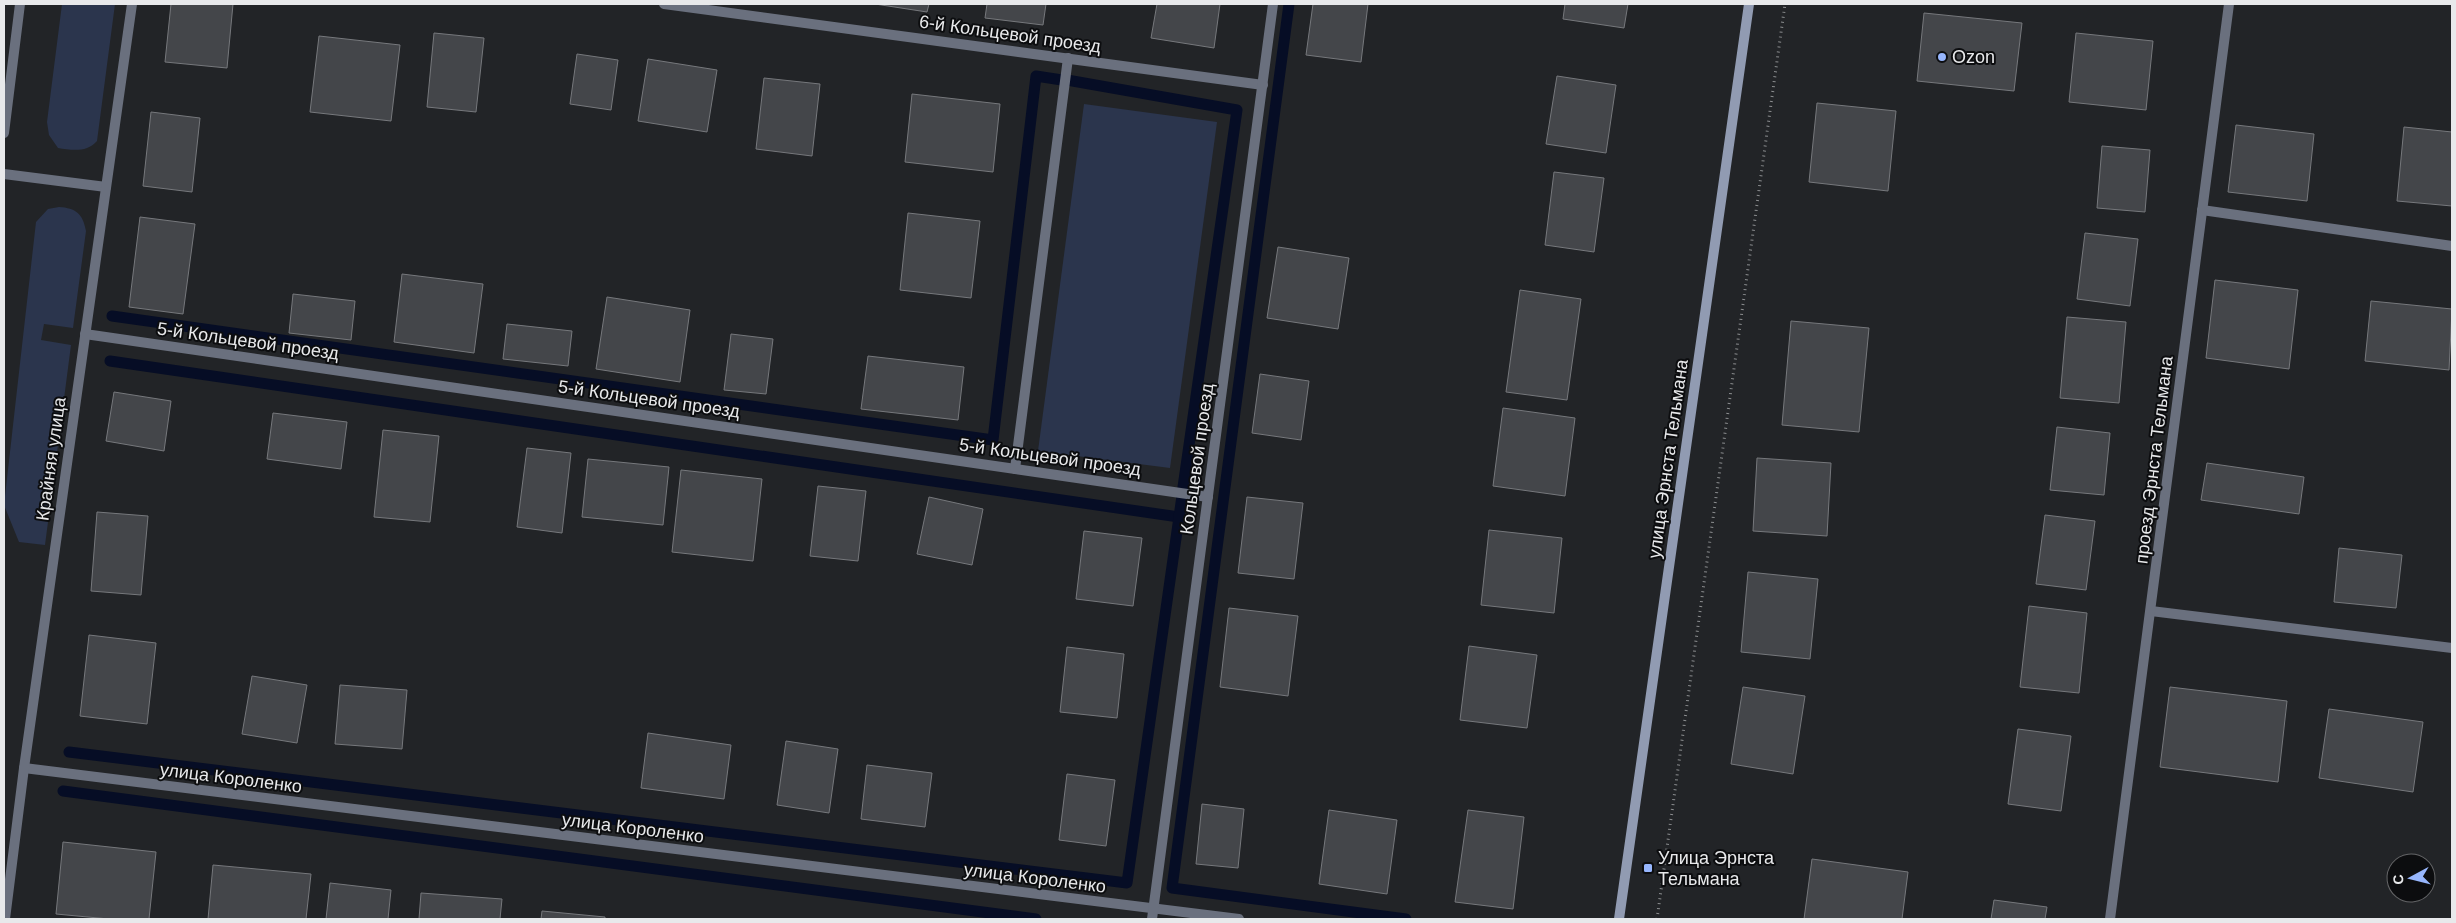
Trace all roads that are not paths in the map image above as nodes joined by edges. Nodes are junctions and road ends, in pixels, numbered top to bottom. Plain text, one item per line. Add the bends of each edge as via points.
1 (20, 4) edge
2 (132, 4) edge
3 (664, 4) edge
4 (1273, 4) edge
5 (1749, 4) edge
6 (2229, 4) edge
7 (1068, 58) junction
8 (1262, 84) junction
9 (4, 133) edge
10 (4, 174) edge
11 (106, 187) junction
12 (2202, 210) junction
13 (2452, 246) edge
14 (85, 334) junction
15 (1015, 469) junction
16 (1208, 497) junction
17 (2151, 611) junction
18 (2452, 648) edge
19 (24, 768) junction
20 (1153, 914) edge
21 (5, 919) edge
22 (1238, 919) edge
23 (1619, 919) edge
24 (2110, 919) edge

1 - 9 street
2 - 11 street, Крайняя улица
3 - 7 street, 6-й Кольцевой проезд
4 - 8 street, Кольцевой проезд
5 - 23 main road, улица Эрнста Тельмана
6 - 12 street, проезд Эрнста Тельмана
7 - 8 street, 6-й Кольцевой проезд
7 - 15 street
8 - 16 street, Кольцевой проезд
10 - 11 street
11 - 14 street, Крайняя улица
12 - 13 street
12 - 17 street, проезд Эрнста Тельмана
14 - 15 street, 5-й Кольцевой проезд
14 - 19 street, Крайняя улица
15 - 16 street, 5-й Кольцевой проезд
16 - 20 street, Кольцевой проезд
17 - 18 street
17 - 24 street, проезд Эрнста Тельмана
19 - 20 street, улица Короленко
19 - 21 street, Крайняя улица
20 - 22 street, улица Короленко

